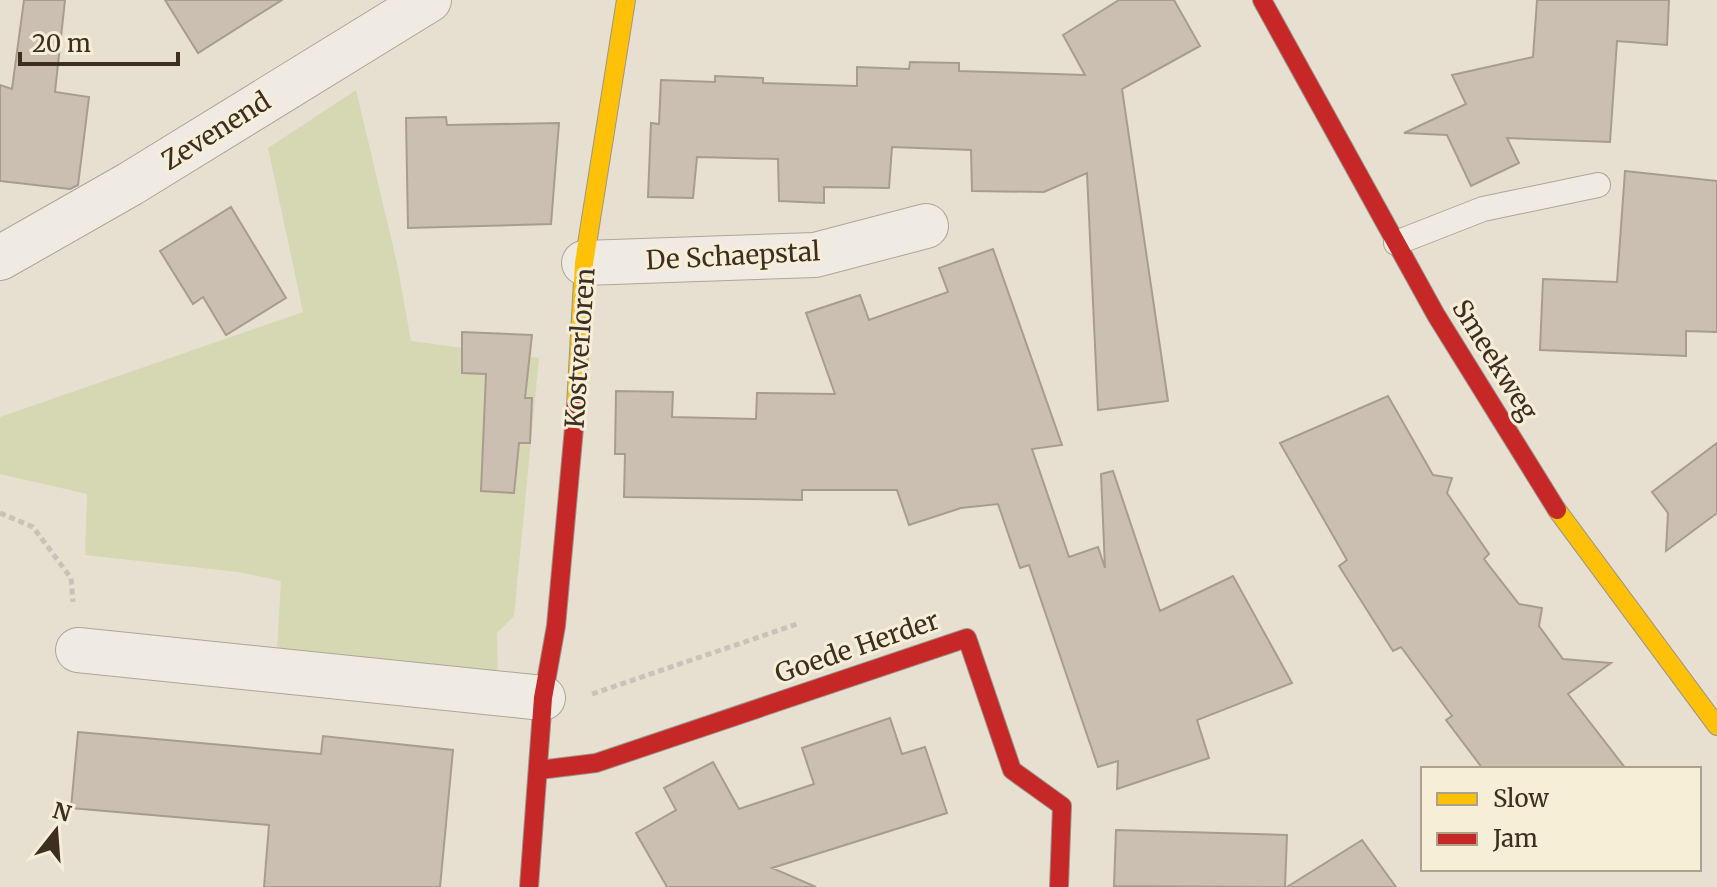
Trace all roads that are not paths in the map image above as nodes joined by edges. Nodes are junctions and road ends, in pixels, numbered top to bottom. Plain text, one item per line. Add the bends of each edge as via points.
1 (429, 0) edge
2 (626, 0) edge
3 (1262, 0) edge
4 (1598, 185) dead end
5 (926, 226) dead end
6 (1396, 243) junction
7 (0, 258) edge
8 (584, 263) junction
9 (78, 650) road end
10 (543, 698) junction
11 (1717, 726) edge
12 (539, 770) junction
13 (529, 887) edge
14 (1059, 887) edge

1 - 7 street, Zevenend
2 - 8 street, Kostverloren
3 - 6 street, Smeekweg
4 - 6 lane via 1483,209
5 - 8 street, De Schaepstal via 815,255
6 - 11 street, Smeekweg via 1561,517
8 - 10 street, Kostverloren via 568,505
9 - 10 street
10 - 12 street, Kostverloren
12 - 13 street, Kostverloren
12 - 14 street, Goede Herder via 596,763 967,638 1012,770 1062,806

